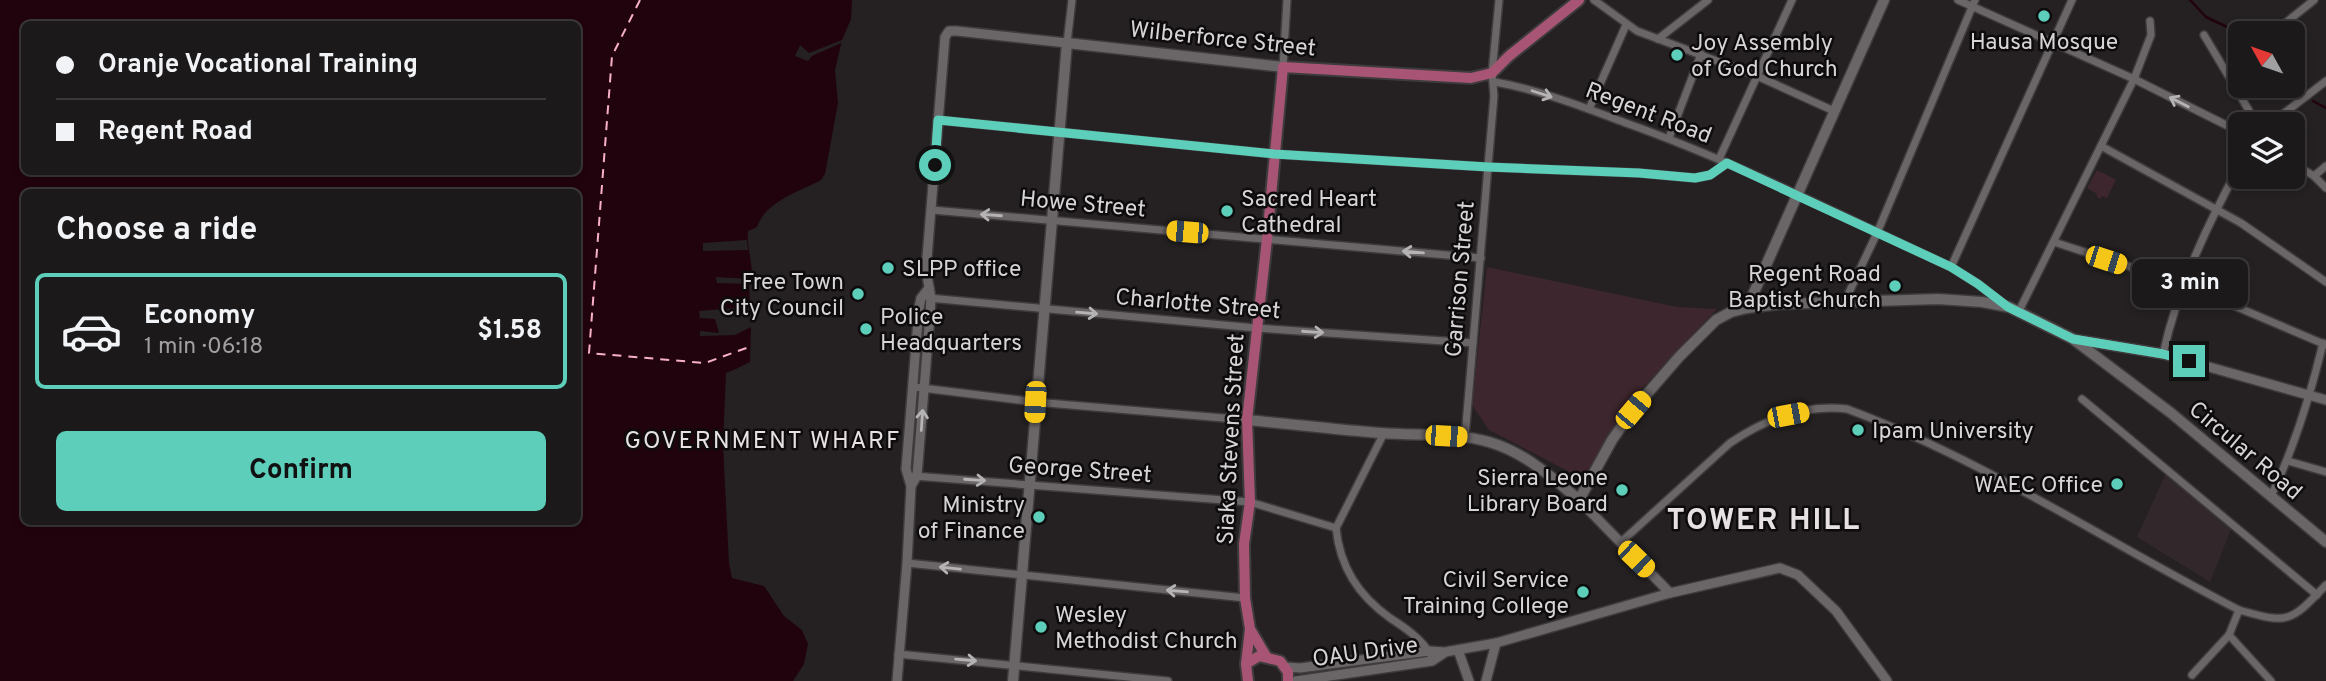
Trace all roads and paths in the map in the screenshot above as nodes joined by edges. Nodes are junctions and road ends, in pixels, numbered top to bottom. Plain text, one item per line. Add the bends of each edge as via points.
1 (1072, 0) edge
2 (1287, 0) edge
3 (1499, 0) edge
4 (1579, 0) edge
5 (1594, 0) edge
6 (1708, 0) edge
7 (1792, 0) edge
8 (1884, 0) edge
9 (1958, 0) edge
10 (2072, 0) edge
11 (2314, 0) edge
12 (1974, 4) edge
13 (2150, 21) dead end
14 (2288, 21) edge
15 (1626, 25) junction
16 (2204, 35) dead end
17 (1658, 39) junction
18 (1067, 43) junction
19 (2052, 43) junction
20 (1701, 54) junction
21 (1283, 67) junction
22 (1757, 76) junction
23 (1493, 78) junction
24 (2134, 79) junction
25 (2326, 80) edge
26 (1589, 109) junction
27 (1834, 111) junction
28 (2251, 112) edge
29 (2285, 112) edge
30 (938, 120) junction
31 (2228, 126) edge
32 (1060, 134) junction
33 (1669, 138) junction
34 (2101, 146) junction
35 (1274, 154) junction
36 (1723, 161) junction
37 (2326, 166) edge
38 (1488, 167) junction
39 (2305, 171) edge
40 (2314, 176) junction
41 (2228, 188) edge
42 (2326, 188) edge
43 (1796, 195) junction
44 (2217, 209) junction
45 (932, 210) junction
46 (1053, 219) junction
47 (1877, 233) junction
48 (1267, 239) junction
49 (2054, 242) junction
50 (1481, 258) junction
51 (1951, 267) junction
52 (2326, 282) edge
53 (2183, 284) junction
54 (926, 298) junction
55 (1844, 303) junction
56 (2008, 307) junction
57 (1746, 308) junction
58 (1045, 309) junction
59 (2020, 311) junction
60 (1256, 328) junction
61 (2073, 339) junction
62 (1473, 343) junction
63 (2324, 344) edge
64 (2163, 354) junction
65 (919, 387) junction
66 (2311, 396) junction
67 (2082, 399) dead end
68 (2326, 400) edge
69 (1035, 402) junction
70 (1247, 420) junction
71 (1384, 433) junction
72 (1465, 437) junction
73 (2288, 461) junction
74 (2326, 472) edge
75 (906, 476) junction
76 (917, 476) junction
77 (1031, 485) junction
78 (911, 486) junction
79 (2271, 496) junction
80 (1579, 500) junction
81 (1250, 502) junction
82 (1336, 528) junction
83 (2326, 542) edge
84 (1620, 543) junction
85 (907, 563) junction
86 (1021, 576) junction
87 (2326, 585) edge
88 (1670, 593) junction
89 (2317, 595) junction
90 (1245, 597) junction
91 (2239, 610) junction
92 (1250, 629) junction
93 (2229, 635) junction
94 (1496, 643) junction
95 (1458, 650) junction
96 (898, 654) junction
97 (1266, 656) junction
98 (1431, 656) junction
99 (1014, 664) junction
100 (1246, 664) junction
101 (1285, 667) junction
102 (2192, 675) dead end
103 (897, 681) edge
104 (1013, 681) edge
105 (1168, 681) edge
106 (1248, 681) edge
107 (1288, 681) edge
108 (1296, 681) edge
109 (1469, 681) edge
110 (1486, 681) edge
111 (1887, 681) edge
112 (2271, 681) edge

1 - 18 street
2 - 21 street, Siaka Stevens Street
3 - 23 street, Garrison Street
4 - 23 main road via 1509,56
5 - 15 street
6 - 17 street
7 - 22 street
8 - 27 main road
9 - 12 street
10 - 19 street
11 - 14 street
12 - 19 street
12 - 47 street
13 - 24 street via 2151,35
15 - 17 street
15 - 26 street
16 - 28 street
17 - 20 street
18 - 21 main road, Wilberforce Street
18 - 30 street, Wilberforce Street via 949,31
18 - 32 main road
19 - 24 street
19 - 51 street
20 - 22 street
20 - 33 street
21 - 23 main road, Wilberforce Street
21 - 35 main road, Siaka Stevens Street
22 - 27 street
22 - 36 street
23 -> 26 street, Regent Road
23 - 38 street, Garrison Street
31 -> 24 street
24 - 34 street
25 - 29 street
26 - 33 street, Regent Road
27 - 43 main road
30 - 32 street
30 - 45 street
32 - 35 street
32 - 46 main road
33 - 36 street, Regent Road
34 - 44 street
34 - 49 street
35 - 38 street
35 - 48 main road, Siaka Stevens Street
36 - 38 street via 1710,175 1695,178
36 - 43 street, Regent Road
37 - 40 street
38 - 50 street, Garrison Street
39 - 40 street
40 - 42 street
41 - 44 street
43 - 47 street, Regent Road
43 - 57 main road
44 - 52 street
44 - 53 street
46 -> 45 street, Howe Street
45 - 54 street
46 - 48 street, Howe Street
46 - 58 main road
47 - 51 street, Regent Road
47 - 55 street
50 -> 48 street, Howe Street
48 - 60 main road, Siaka Stevens Street
49 - 53 street
49 - 59 street
50 - 62 street, Garrison Street
51 - 56 street, Regent Road
53 - 63 street
53 - 64 street
54 - 58 street, Charlotte Street
54 - 65 street
55 - 56 main road via 1938,299
55 - 57 main road
56 - 59 main road
57 - 80 main road via 1716,320 1656,382 1612,440
58 -> 60 street, Charlotte Street
58 - 69 main road
59 - 61 main road
60 -> 62 street, Charlotte Street
60 - 70 main road, Siaka Stevens Street
61 - 64 street
61 - 79 main road, Circular Road
62 - 72 street, Garrison Street
63 - 66 street
64 - 66 street
65 - 69 street
65 - 75 street
76 -> 65 street
66 - 68 street
66 - 73 street
67 - 89 street
69 - 70 street
69 - 77 main road
70 - 71 main road
70 - 81 main road, Siaka Stevens Street
71 - 72 main road
71 - 82 street
72 - 80 main road via 1514,452
73 - 74 street
73 - 79 street
75 - 76 street, George Street
75 - 78 street
76 -> 77 street, George Street
76 - 78 street
77 - 81 street, George Street
77 - 86 main road
78 - 85 street
79 - 83 main road, Circular Road
80 - 84 street
81 - 82 street, George Street
81 - 90 main road, Siaka Stevens Street via 1244,544
82 - 98 street via 1356,586
84 - 88 street
84 - 91 street via 1750,430 1788,415 1840,408 1930,443
86 -> 85 street
85 - 96 street
90 -> 86 street
86 - 99 main road
87 - 89 street
88 - 94 street
88 - 111 street via 1780,569 1798,575 1836,611
89 - 91 street via 2287,618 2271,619
90 - 92 main road, Siaka Stevens Street
91 - 93 street
92 - 97 main road, Siaka Stevens Street
92 - 100 main road, Siaka Stevens Street
93 - 102 street
93 - 112 street
94 - 95 street
94 - 110 street
95 - 98 street, OAU Drive
95 - 109 street
96 -> 99 street
96 - 103 street
97 - 100 main road
97 - 101 main road
98 - 101 street, OAU Drive
98 - 108 street, OAU Drive
99 - 104 main road
99 - 105 street
100 - 106 main road, Siaka Stevens Street
101 - 107 main road

